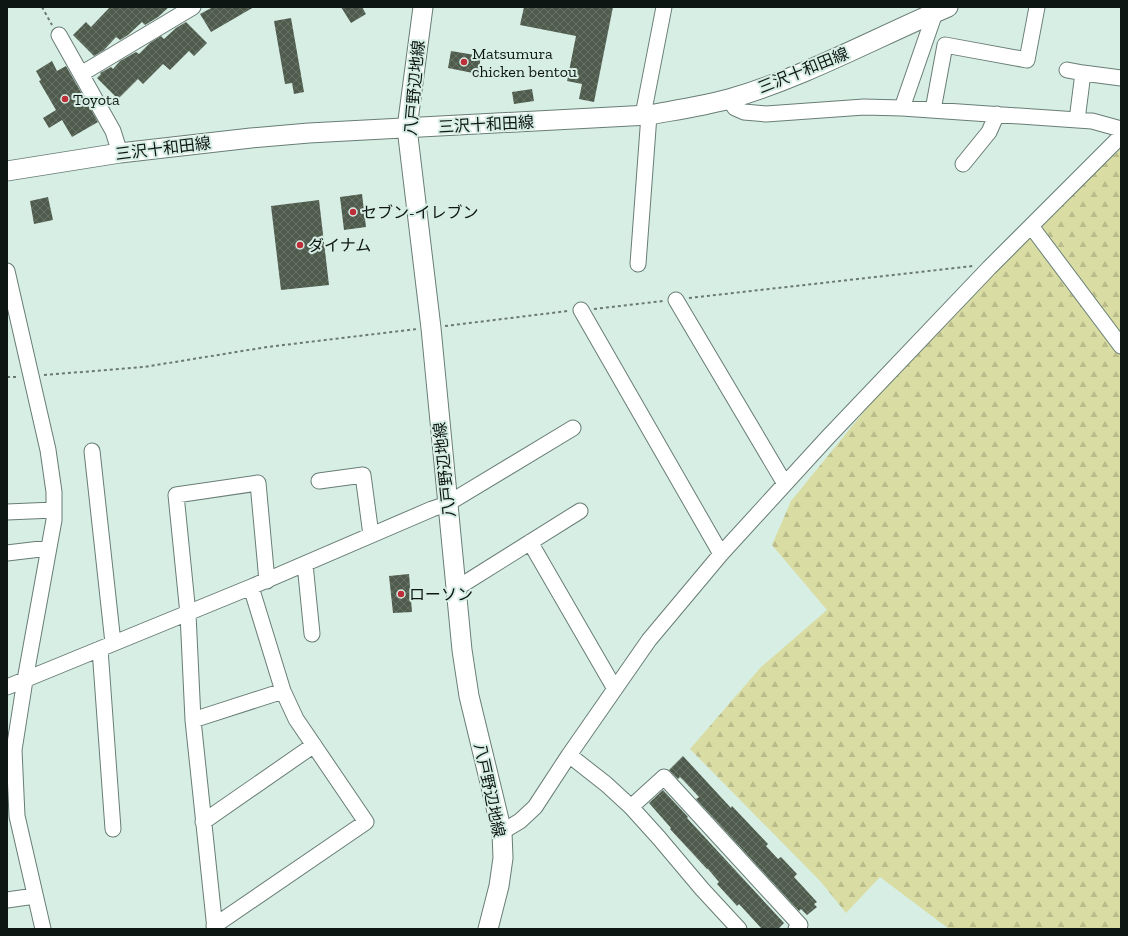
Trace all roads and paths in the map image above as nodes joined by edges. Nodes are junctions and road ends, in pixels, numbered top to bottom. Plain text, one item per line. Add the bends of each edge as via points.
1 (42, 7) edge
2 (194, 7) edge
3 (422, 7) edge
4 (664, 7) edge
5 (1037, 7) edge
6 (940, 9) edge
7 (59, 35) joint
8 (1067, 70) dead end
9 (1083, 73) junction
10 (81, 74) junction
11 (1121, 78) edge
12 (729, 99) junction
13 (902, 108) junction
14 (933, 110) junction
15 (997, 114) junction
16 (646, 115) junction
17 (1077, 120) junction
18 (407, 128) junction
19 (1121, 129) edge
20 (1121, 136) edge
21 (120, 153) junction
22 (963, 164) dead end
23 (7, 171) edge
24 (1031, 226) junction
25 (994, 263) junction
26 (638, 264) dead end
27 (7, 271) edge
28 (676, 300) junction
29 (581, 310) junction
30 (431, 328) junction
31 (1121, 346) edge
32 (31, 376) junction
33 (573, 428) dead end
34 (92, 451) dead end
35 (320, 481) dead end
36 (786, 484) junction
37 (448, 504) junction
38 (54, 510) junction
39 (580, 511) dead end
40 (7, 512) edge
41 (371, 535) junction
42 (530, 542) junction
43 (49, 548) junction
44 (7, 553) edge
45 (721, 554) junction
46 (305, 564) junction
47 (267, 581) junction
48 (251, 587) junction
49 (457, 588) junction
50 (188, 614) junction
51 (312, 634) dead end
52 (106, 646) junction
53 (25, 680) junction
54 (7, 687) edge
55 (615, 689) junction
56 (283, 691) junction
57 (193, 720) junction
58 (314, 745) junction
59 (569, 755) junction
60 (631, 807) junction
61 (12, 815) edge
62 (204, 822) junction
63 (113, 828) dead end
64 (502, 832) junction
65 (35, 896) junction
66 (7, 900) edge
67 (215, 927) edge
68 (43, 929) edge
69 (488, 929) edge
70 (739, 929) edge
71 (796, 929) edge

1 - 7 path
2 - 10 street
3 - 18 main road, 八戸野辺地線
4 - 16 street
5 - 14 street via 1027,60 945,45
6 - 12 main road, 三沢十和田線 via 775,84
6 - 13 street
7 - 10 street
8 - 9 street
9 - 11 street
9 - 17 street
10 - 21 street via 113,131
12 - 13 street via 735,108 744,112 766,114 864,107
12 - 16 main road, 三沢十和田線
13 - 14 street
14 - 15 street
15 - 17 street
15 - 22 street via 989,132
16 - 18 main road, 三沢十和田線
16 - 26 street
17 - 19 street via 1092,121
18 - 21 main road, 三沢十和田線 via 251,138
18 - 30 main road, 八戸野辺地線
20 - 24 street
21 - 23 main road, 三沢十和田線
24 - 25 street
24 - 31 street
25 - 28 path
25 - 36 street
27 - 32 street
28 - 29 path
28 - 36 street
29 - 30 path
29 - 45 street
30 - 32 path via 267,346 144,367
30 - 37 main road, 八戸野辺地線
32 - 38 street via 48,450
33 - 37 street
34 - 52 street
35 - 41 street via 364,475
36 - 45 street
37 - 41 street
37 - 49 main road, 八戸野辺地線
38 - 40 street
38 - 43 street
39 - 42 street
41 - 46 street
42 - 49 street
42 - 55 street
43 - 44 street
43 - 53 street
45 - 55 street via 649,640
46 - 47 street
46 - 51 street
47 - 48 street
47 - 50 street via 258,483 176,494
48 - 50 street
48 - 56 street
49 - 64 main road, 八戸野辺地線 via 469,696
50 - 52 street
50 - 57 street
52 - 53 street
52 - 63 street
53 - 54 street
53 - 61 street via 14,750
55 - 59 street
56 - 57 street
56 - 58 street via 296,719
57 - 62 street
58 - 62 street
58 - 67 street via 366,822
59 - 60 street
59 - 64 street via 535,807
60 - 70 street
60 - 71 street via 664,777 800,925
61 - 65 street
62 - 67 street
64 - 69 main road, 八戸野辺地線 via 503,858 499,886
65 - 66 street
65 - 68 street

